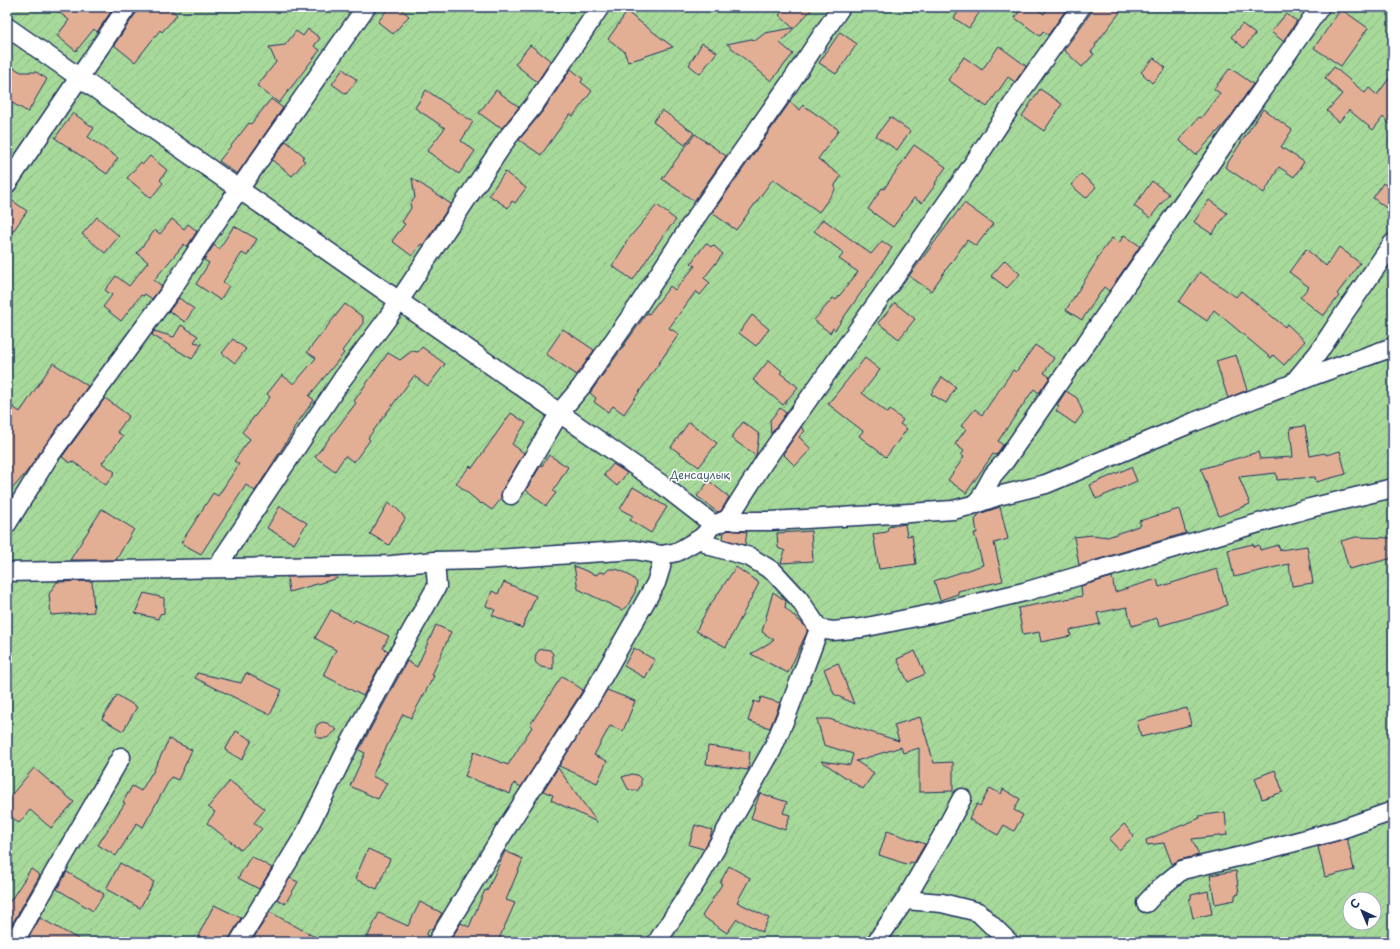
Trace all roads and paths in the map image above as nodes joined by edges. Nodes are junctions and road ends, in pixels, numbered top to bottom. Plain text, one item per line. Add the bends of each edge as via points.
1 (127, 7) edge
2 (366, 7) edge
3 (600, 7) edge
4 (841, 7) edge
5 (1081, 7) edge
6 (1320, 7) edge
7 (7, 27) edge
8 (79, 78) junction
9 (7, 184) edge
10 (240, 189) junction
11 (1393, 243) edge
12 (399, 300) junction
13 (1393, 347) edge
14 (1292, 384) junction
15 (560, 412) junction
16 (1393, 488) edge
17 (511, 495) dead end
18 (977, 504) junction
19 (721, 522) junction
20 (7, 524) edge
21 (701, 538) junction
22 (662, 555) junction
23 (435, 562) junction
24 (216, 568) junction
25 (7, 572) edge
26 (818, 629) junction
27 (121, 757) dead end
28 (962, 798) dead end
29 (1393, 811) edge
30 (905, 900) junction
31 (1146, 903) dead end
32 (14, 942) edge
33 (239, 942) edge
34 (437, 942) edge
35 (657, 942) edge
36 (876, 942) edge
37 (1010, 942) edge

1 - 8 street
2 - 10 street
3 - 12 street via 534,105 508,137
4 - 15 street via 638,306 581,388
5 - 19 street via 893,280
6 - 18 street via 993,475
7 - 8 street
8 - 9 street
8 - 10 street
10 - 12 street
10 - 20 street via 170,292 48,458
11 - 14 street via 1318,353
12 - 15 street
12 - 24 street via 343,378
13 - 14 street
14 - 18 street via 1046,484
15 - 17 street
15 - 19 street via 661,484
16 - 26 street via 1310,508 1024,592 862,628 833,631
18 - 19 street via 953,510
19 - 21 street
21 - 22 street via 676,552
21 - 26 street via 711,546 750,557 774,572 799,599
22 - 23 street via 635,550
22 - 34 street via 656,583 590,698
23 - 24 street
23 - 33 street via 436,586 351,741 304,834
24 - 25 street
26 - 35 street via 772,750 700,876
27 - 32 street
28 - 30 street
29 - 31 street via 1336,831 1182,870
30 - 36 street
30 - 37 street via 942,903 978,912

